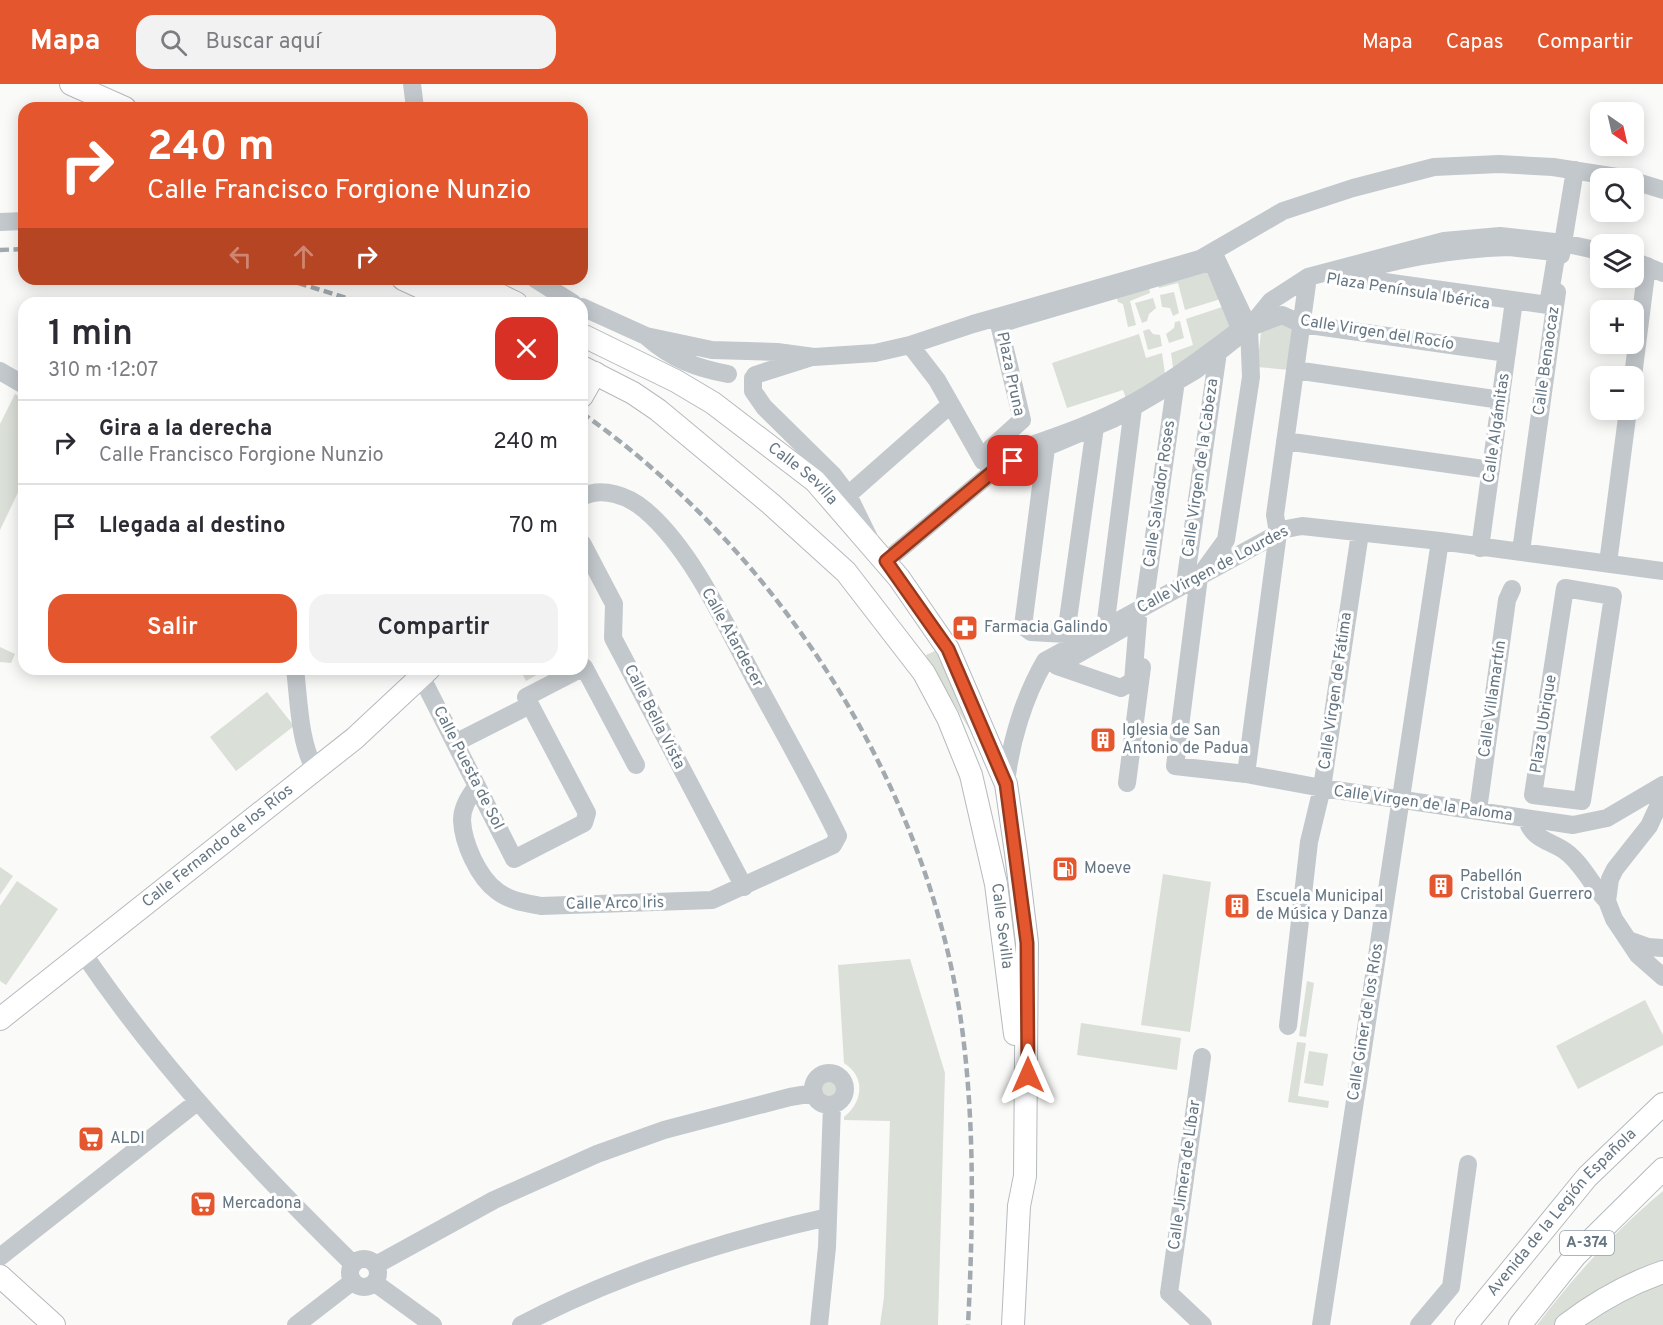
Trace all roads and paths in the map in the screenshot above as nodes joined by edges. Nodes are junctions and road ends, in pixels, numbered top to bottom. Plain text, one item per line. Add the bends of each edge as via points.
1 (71, 84) edge
2 (412, 84) edge
3 (106, 91) edge
4 (118, 102) edge
5 (414, 102) edge
6 (1575, 170) junction
7 (1590, 172) edge
8 (1644, 185) edge
9 (1663, 190) edge
10 (18, 221) edge
11 (0, 222) edge
12 (1563, 243) junction
13 (1590, 249) edge
14 (1213, 252) junction
15 (1648, 267) edge
16 (1308, 278) junction
17 (416, 285) edge
18 (483, 285) edge
19 (544, 285) edge
20 (442, 297) edge
21 (505, 297) edge
22 (564, 297) edge
23 (1513, 308) junction
24 (1551, 308) junction
25 (588, 311) edge
26 (1302, 324) junction
27 (1244, 327) junction
28 (646, 336) junction
29 (588, 338) edge
30 (910, 345) junction
31 (744, 352) junction
32 (1218, 352) junction
33 (1507, 353) junction
34 (814, 357) junction
35 (1634, 366) edge
36 (777, 370) junction
37 (1295, 370) junction
38 (0, 371) edge
39 (728, 374) junction
40 (754, 377) junction
41 (1176, 381) junction
42 (18, 382) edge
43 (588, 382) edge
44 (1501, 400) junction
45 (950, 405) junction
46 (764, 407) junction
47 (1133, 408) junction
48 (1627, 420) edge
49 (1095, 427) junction
50 (1285, 441) junction
51 (1046, 448) junction
52 (997, 468) junction
53 (1491, 470) junction
54 (588, 493) edge
55 (848, 495) junction
56 (1278, 532) junction
57 (1360, 533) junction
58 (1440, 541) junction
59 (1480, 548) junction
60 (1521, 551) junction
61 (879, 553) junction
62 (588, 554) edge
63 (1608, 563) junction
64 (1663, 571) edge
65 (1192, 580) junction
66 (1512, 589) dead end
67 (1613, 596) joint
68 (921, 610) junction
69 (1144, 610) junction
70 (1105, 628) junction
71 (891, 630) junction
72 (1071, 639) junction
73 (948, 649) junction
74 (921, 669) junction
75 (296, 675) edge
76 (423, 675) edge
77 (426, 675) edge
78 (568, 675) edge
79 (588, 675) edge
80 (530, 705) junction
81 (1016, 731) junction
82 (957, 741) junction
83 (454, 743) junction
84 (994, 754) junction
85 (636, 765) dead end
86 (1174, 766) joint
87 (315, 770) junction
88 (1246, 774) junction
89 (1127, 783) dead end
90 (1006, 784) junction
91 (1663, 785) edge
92 (477, 786) junction
93 (1322, 788) junction
94 (1663, 796) edge
95 (1402, 800) junction
96 (1478, 810) junction
97 (1527, 819) junction
98 (838, 836) joint
99 (744, 887) junction
100 (1607, 901) junction
101 (1631, 941) junction
102 (1663, 948) edge
103 (83, 953) junction
104 (1663, 977) edge
105 (0, 1019) edge
106 (1288, 1026) dead end
107 (1202, 1057) dead end
108 (814, 1093) junction
109 (197, 1102) junction
110 (1663, 1104) edge
111 (832, 1105) junction
112 (1468, 1164) dead end
113 (1663, 1169) edge
114 (1019, 1206) junction
115 (828, 1217) junction
116 (0, 1257) edge
117 (376, 1264) junction
118 (353, 1272) junction
119 (1663, 1272) edge
120 (0, 1276) edge
121 (375, 1283) junction
122 (54, 1325) edge
123 (296, 1325) edge
124 (433, 1325) edge
125 (521, 1325) edge
126 (819, 1325) edge
127 (1012, 1325) edge
128 (1203, 1325) edge
129 (1321, 1325) edge
130 (1419, 1325) edge
131 (1466, 1325) edge
132 (1520, 1325) edge
133 (1566, 1325) edge

1 - 3 main road
2 - 5 street
3 - 4 main road
6 - 7 street
6 - 12 street, Calle Benaocaz
6 - 14 street via 1499,164 1434,167 1283,211
8 - 9 street
10 - 11 street
12 - 13 street, Plaza Península Ibérica
12 - 16 street, Plaza Península Ibérica via 1500,236 1444,241
12 - 24 street, Calle Benaocaz
14 - 27 street
14 - 30 street
15 - 35 street
16 - 23 street, Plaza Península Ibérica
16 - 26 street
16 - 27 street via 1271,301
17 - 20 main road
18 - 21 main road
19 - 22 street
23 - 24 street, Plaza Península Ibérica
23 - 33 street, Calle Algámitas
24 - 24 street, Plaza Península Ibérica via 1491,297 1342,276 1376,264 1460,248 1551,250 1556,257
24 - 60 street, Calle Benaocaz
25 - 28 street
26 - 27 street, Calle Virgen del Rocío via 1282,315
26 - 33 street, Calle Virgen del Rocío
26 - 37 street
27 - 27 street, Plaza Pruna via 1214,265 1206,263 999,324 1022,420 992,448 998,457 1093,422 1193,365
27 - 32 street
27 - 65 street via 1251,377 1226,540
28 - 31 street via 712,350
28 - 39 street via 667,354 697,368
29 - 61 main road, Calle Sevilla via 676,381 747,427 814,481
30 - 34 street via 875,353
30 - 45 street via 937,380
31 - 34 street
31 - 39 street via 727,360
31 - 40 street via 757,361
32 - 41 street
32 - 65 street, Calle Virgen de la Cabeza via 1192,524
33 - 44 street, Calle Algámitas
34 - 36 street
36 - 40 street
36 - 46 street via 763,390
37 - 44 street
37 - 50 street
38 - 42 street
39 - 40 street via 742,382
40 - 46 street via 753,391
41 - 47 street
41 - 69 street, Calle Salvador Roses
43 - 71 main road, Calle Sevilla via 633,393 658,410 846,572
44 - 53 street, Calle Algámitas
45 - 52 street via 983,461
45 - 55 street
46 - 55 street
47 - 49 street
47 - 70 street
48 - 63 street
49 - 51 street
49 - 72 street
50 - 53 street
50 - 56 street via 1275,515
51 - 52 street
51 - 72 street via 1023,626 1031,632
52 - 61 street
53 - 59 street, Calle Algámitas
54 - 98 street, Calle Atardecer via 614,493 644,509 669,536 729,632
55 - 61 street
56 - 57 street, Calle Virgen de Lourdes via 1302,526
56 - 65 street, Calle Virgen de Lourdes
56 - 88 street
57 - 58 street, Calle Virgen de Lourdes
57 - 93 street, Calle Virgen de Fátima
58 - 59 street, Calle Virgen de Lourdes
58 - 95 street, Calle Giner de los Ríos
59 - 60 street, Calle Virgen de Lourdes
60 - 63 street, Calle Virgen de Lourdes
61 - 68 main road, Calle Sevilla
62 - 99 street, Calle Bella Vista via 614,604 613,638
63 - 64 street, Calle Virgen de Lourdes
65 - 69 street, Calle Virgen de Lourdes
65 - 86 street, Calle Virgen de la Cabeza
66 - 96 street, Calle Villamartín
67 - 67 street, Plaza Ubrique via 1565,588 1533,795 1582,801
68 - 71 main road via 923,624 919,630 905,637
68 - 73 main road, Calle Sevilla
69 - 69 street via 1062,663 1057,666 1121,688 1133,681
69 - 70 street, Calle Virgen de Lourdes
69 - 89 street
70 - 72 street, Calle Virgen de Lourdes
71 - 74 main road, Calle Sevilla
72 - 81 street, Calle Virgen de Lourdes via 1045,661
73 - 74 main road via 938,643 922,650
73 - 84 main road, Calle Sevilla
74 - 82 main road, Calle Sevilla
75 - 87 street via 309,759
76 - 87 main road, Calle Fernando de los Ríos
77 - 83 street, Calle Puesta de Sol
78 - 80 street via 526,697
79 - 85 street
80 - 83 street
80 - 92 street, Calle Puesta de Sol via 587,813 584,823 514,859
81 - 84 street via 1008,746
81 - 90 street, Calle Virgen de Lourdes
82 - 84 main road via 983,758
82 - 114 main road, Calle Sevilla via 973,783 996,884 1015,1026 1015,1175
83 - 92 street, Calle Puesta de Sol
84 - 90 main road, Calle Sevilla
86 - 88 street, Calle Virgen de la Paloma
87 - 103 main road, Calle Fernando de los Ríos
88 - 93 street, Calle Virgen de la Paloma
90 - 114 main road, Calle Sevilla via 1027,943 1025,1176
91 - 97 street, Calle Virgen de la Paloma via 1593,823 1573,825
92 - 99 street, Calle Arco Iris via 466,801 462,820 468,845 486,881 519,902 541,906 685,902 712,900
93 - 95 street, Calle Virgen de la Paloma
93 - 106 street, Calle Virgen de Fátima via 1309,842
94 - 100 street via 1649,826 1615,869
95 - 96 street, Calle Virgen de la Paloma
95 - 129 street, Calle Giner de los Ríos
96 - 97 street, Calle Virgen de la Paloma
97 - 100 street via 1538,836 1571,855
98 - 99 street, Calle Arco Iris via 833,845
100 - 101 street via 1619,928
101 - 102 street
101 - 104 street via 1638,955
103 - 105 main road, Calle Fernando de los Ríos
103 - 109 street via 137,1029
107 - 128 street, Calle Jimera de Líbar via 1169,1293
108 - 111 street via 820,1102
108 - 111 street via 814,1084 823,1074 840,1077 846,1088 844,1095
108 - 117 street via 664,1130 597,1154 494,1200
109 - 116 street
109 - 118 street
110 - 131 main road, Avenida de la Legión Española via 1587,1177
111 - 115 street
112 - 130 street via 1451,1287
113 - 132 main road, A-374 via 1575,1256
114 - 127 main road
115 - 125 street via 718,1244 640,1269
115 - 126 street
117 - 118 street via 367,1258
117 - 121 street via 379,1275
118 - 121 street via 363,1287
118 - 123 street
119 - 133 main road via 1637,1280
120 - 122 main road
121 - 124 street

